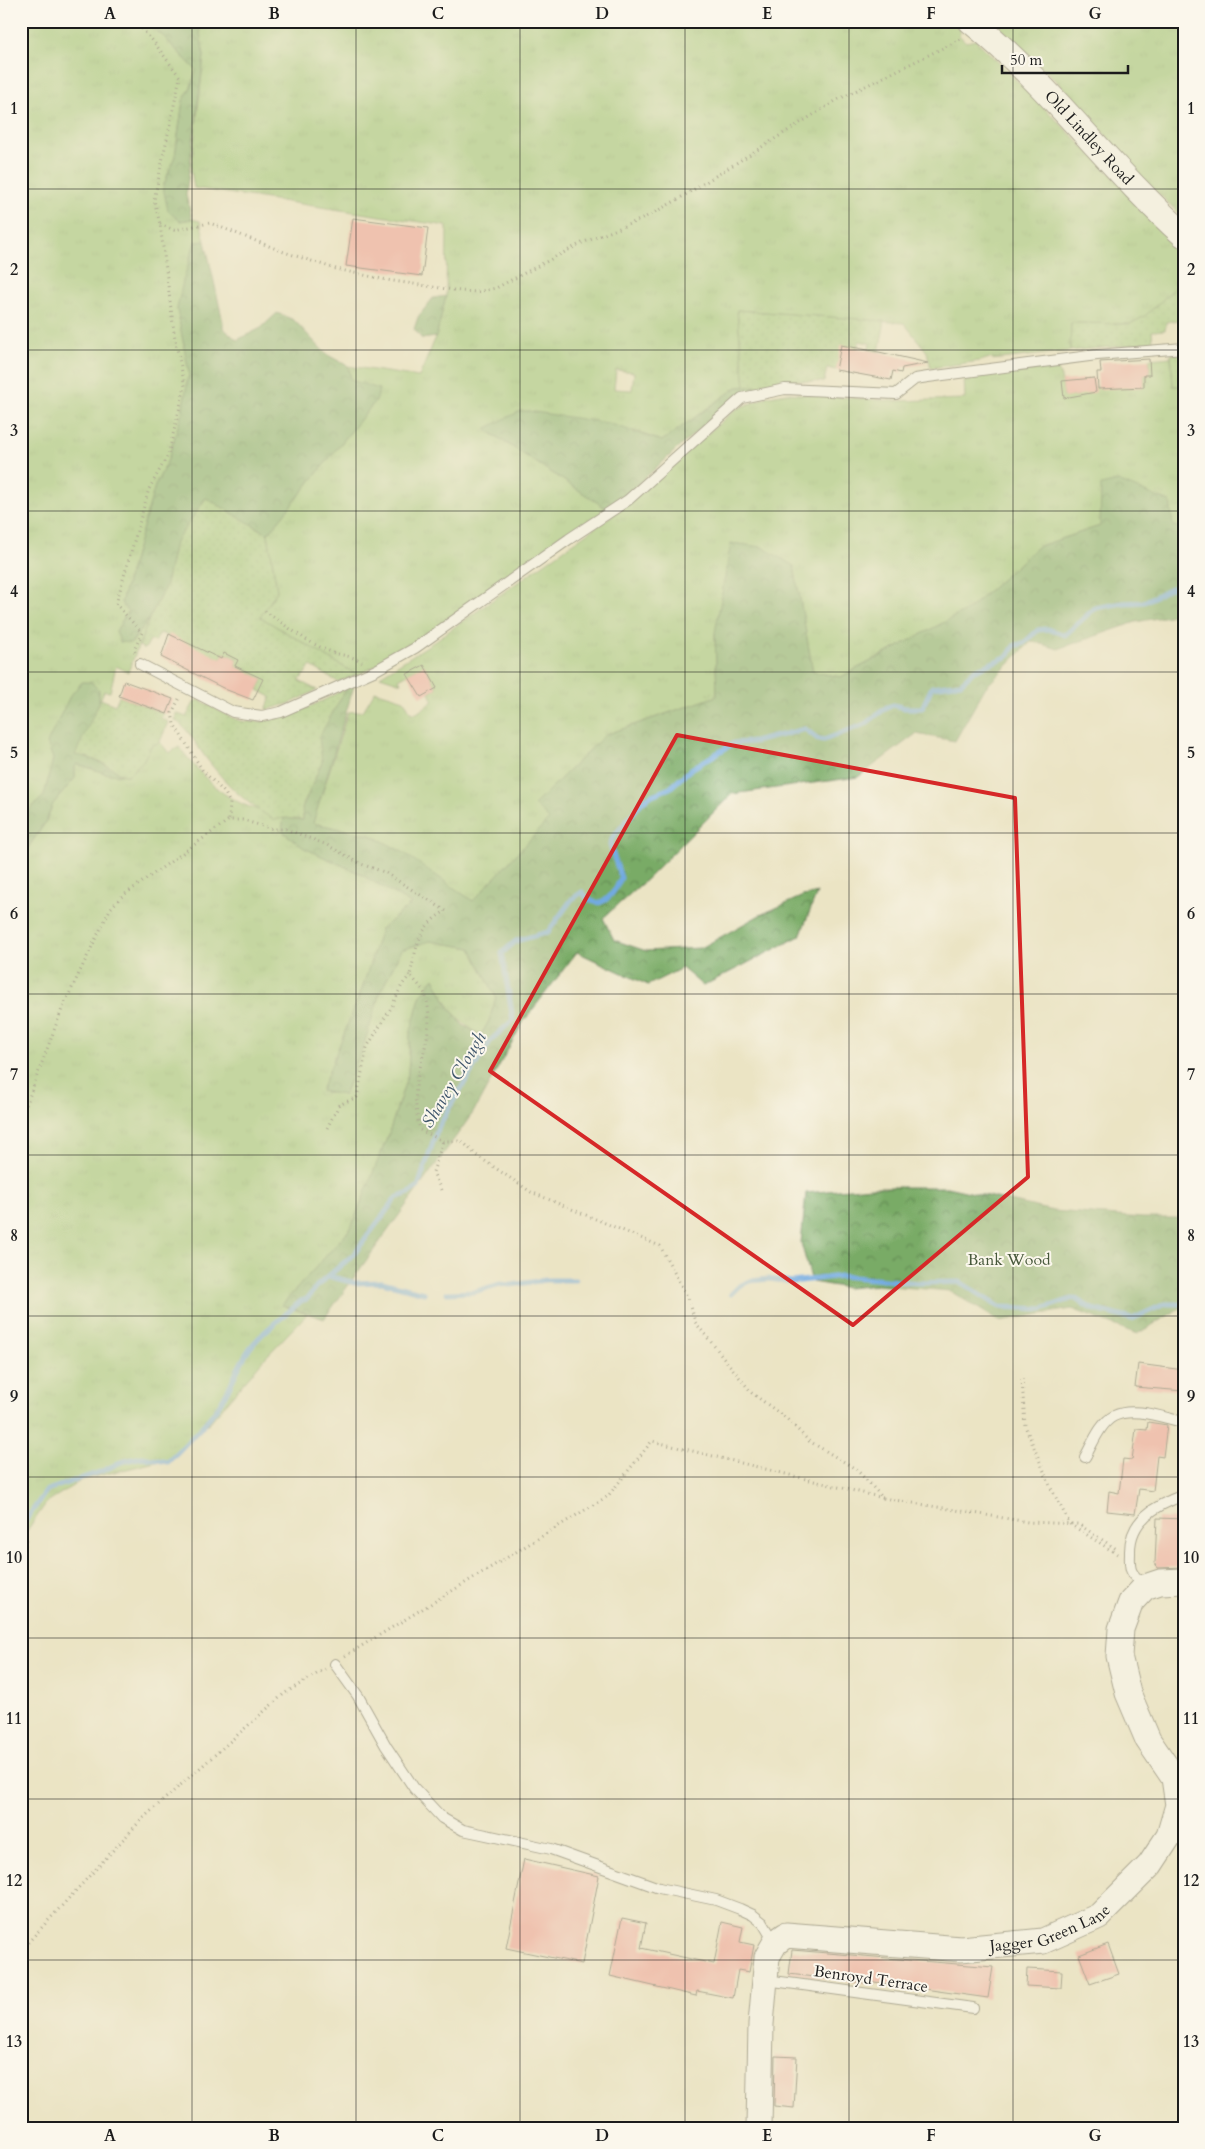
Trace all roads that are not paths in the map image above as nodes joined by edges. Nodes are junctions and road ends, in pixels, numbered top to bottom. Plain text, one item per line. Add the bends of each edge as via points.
1 (974, 23) edge
2 (1184, 235) edge
3 (1184, 348) edge
4 (140, 664) road end
5 (1184, 1422) edge
6 (1085, 1457) dead end
7 (1184, 1496) edge
8 (1184, 1581) edge
9 (1145, 1587) junction
10 (335, 1664) road end
11 (1181, 1806) edge
12 (775, 1943) junction
13 (765, 1980) junction
14 (973, 2008) dead end
15 (759, 2128) edge

1 - 2 street, Old Lindley Road
3 - 4 lane via 928,376 916,379 896,394 786,389 742,398 628,500 415,648 376,670 288,709 262,716 233,712
5 - 6 lane via 1130,1412 1113,1416 1099,1432
7 - 9 lane via 1157,1505 1143,1516 1136,1528 1130,1549 1131,1571
8 - 9 street via 1160,1582
9 - 11 street, Jagger Green Lane via 1131,1602 1120,1630 1119,1656 1128,1693 1148,1740 1174,1778
10 - 12 lane via 414,1788 442,1818 463,1830 552,1849 659,1888 716,1900 740,1909 763,1923
11 - 12 street, Jagger Green Lane via 1169,1836 1150,1865 1099,1916 1043,1941 960,1949 786,1935
12 - 13 street via 767,1957
13 - 14 lane, Benroyd Terrace
13 - 15 street

